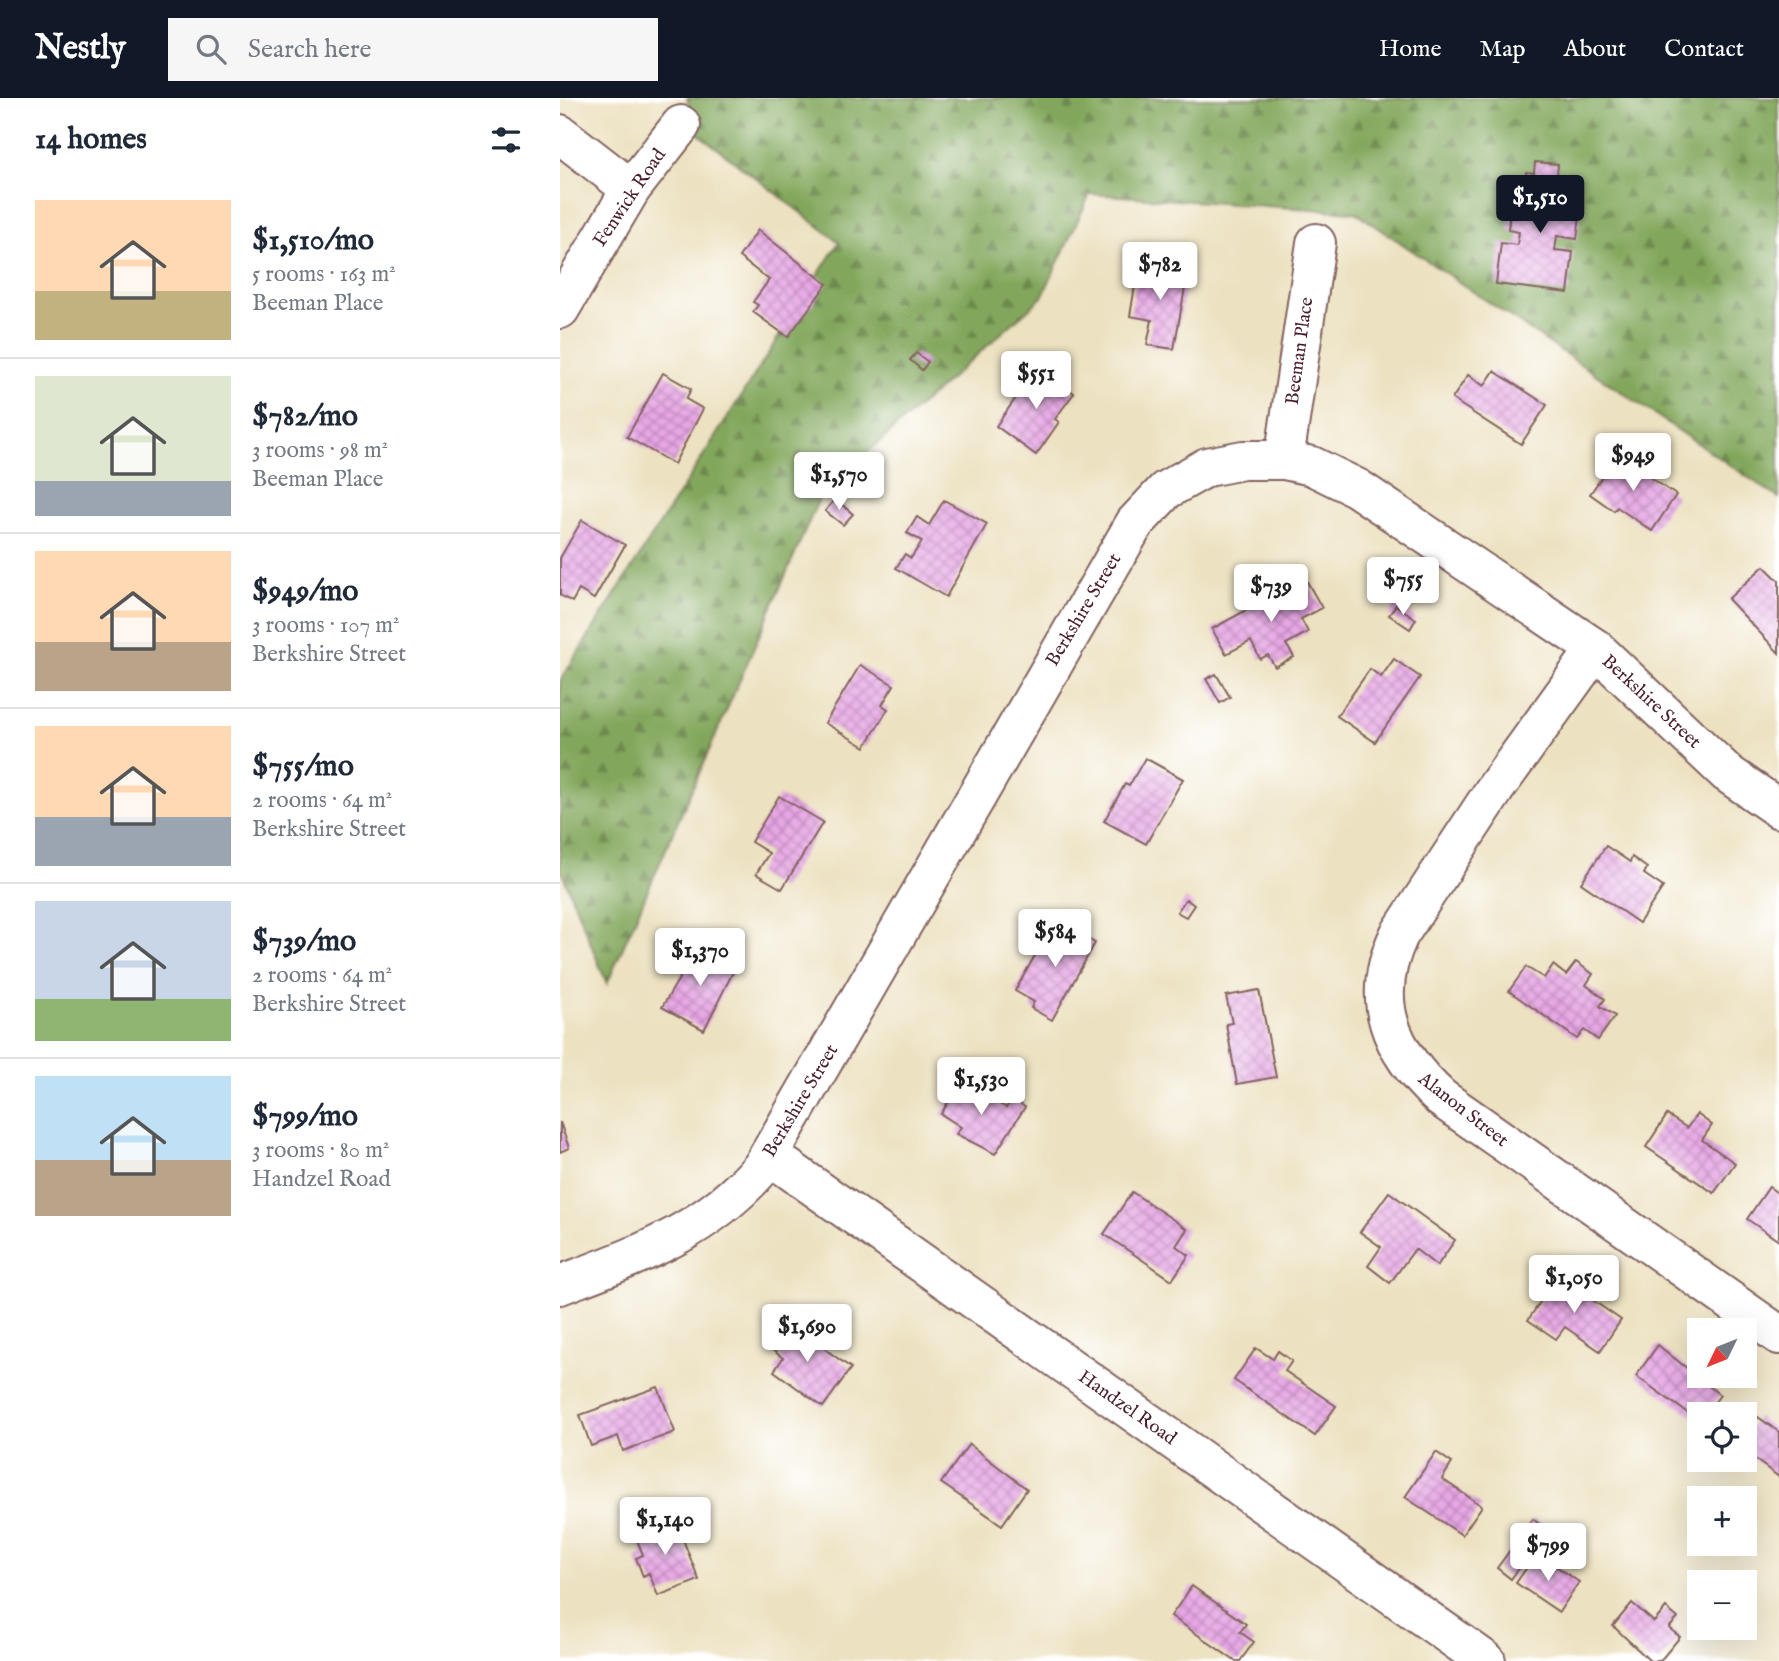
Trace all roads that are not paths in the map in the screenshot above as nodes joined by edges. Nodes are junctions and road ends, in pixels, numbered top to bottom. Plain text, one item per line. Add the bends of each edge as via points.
1 (681, 125) dead end
2 (560, 134) edge
3 (631, 189) junction
4 (1316, 243) dead end
5 (560, 309) edge
6 (1284, 460) junction
7 (1596, 649) junction
8 (1779, 809) edge
9 (769, 1155) junction
10 (560, 1285) edge
11 (1779, 1335) edge
12 (1486, 1661) edge

1 - 3 street, Fenwick Road
2 - 3 street
3 - 5 street, Fenwick Road
4 - 6 street, Beeman Place
6 - 7 street, Berkshire Street via 1312,466 1357,488
6 - 9 street, Berkshire Street via 1243,460 1190,474 1166,490 1135,523
7 - 8 street, Berkshire Street via 1727,773
7 - 11 street, Alanon Street via 1480,811 1399,935 1384,988 1388,1024 1414,1073 1441,1098
9 - 10 street, Berkshire Street via 727,1203 682,1234
9 - 12 street, Handzel Road

